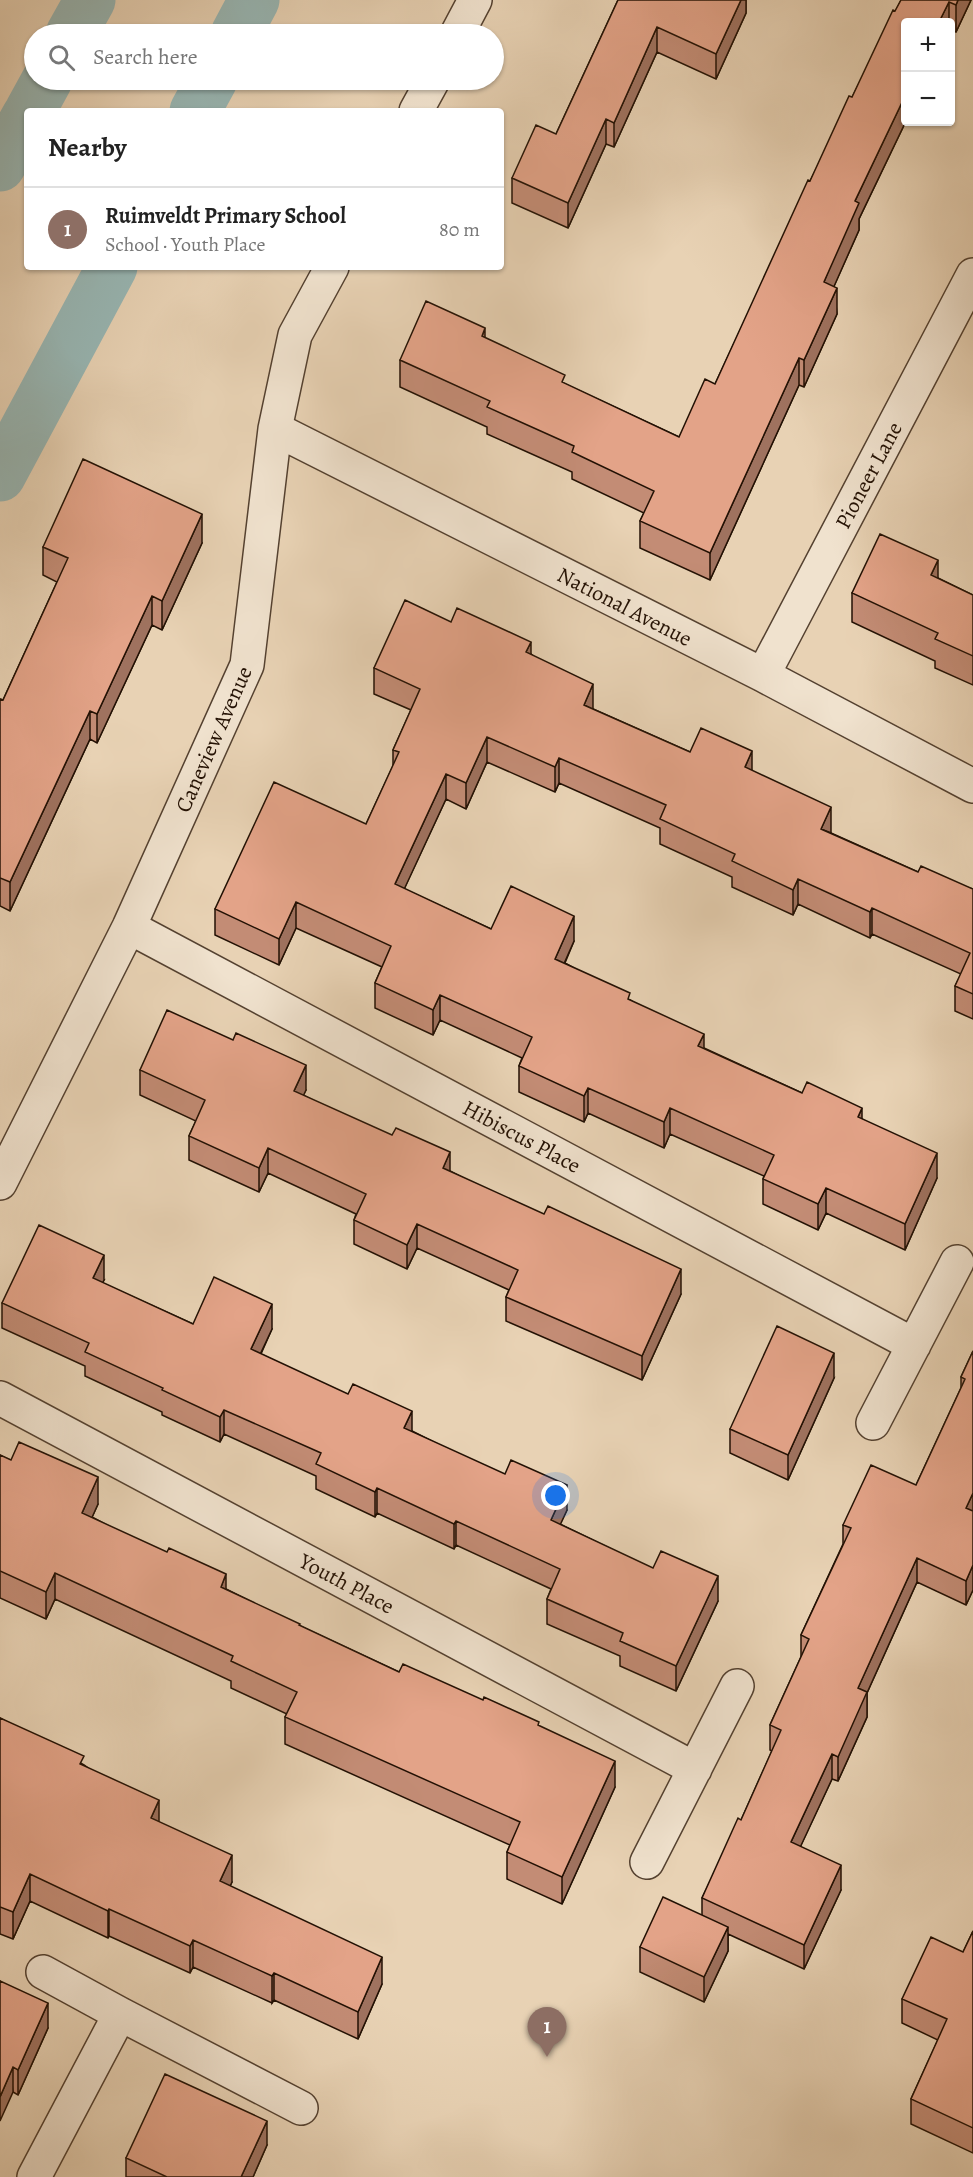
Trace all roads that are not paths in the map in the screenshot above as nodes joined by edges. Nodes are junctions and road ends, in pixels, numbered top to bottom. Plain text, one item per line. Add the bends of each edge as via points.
1 (475, 0) edge
2 (462, 24) edge
3 (427, 90) edge
4 (418, 108) edge
5 (330, 270) edge
6 (973, 275) edge
7 (275, 429) junction
8 (763, 675) junction
9 (973, 786) edge
10 (129, 927) junction
11 (0, 1183) edge
12 (957, 1262) dead end
13 (914, 1345) junction
14 (0, 1398) edge
15 (873, 1423) dead end
16 (737, 1686) dead end
17 (695, 1769) junction
18 (646, 1862) dead end
19 (43, 1971) dead end
20 (120, 2014) junction
21 (301, 2108) dead end
22 (33, 2177) edge

1 - 2 street
3 - 4 street
5 - 7 street, Caneview Avenue via 295,335
6 - 8 street, Pioneer Lane
7 - 8 street, National Avenue
7 - 10 street, Caneview Avenue via 247,665
8 - 9 street, National Avenue
10 - 11 street, Caneview Avenue
10 - 13 street, Hibiscus Place
12 - 13 street
13 - 15 street
14 - 17 street, Youth Place
16 - 17 street
17 - 18 street
19 - 20 street
20 - 21 street
20 - 22 street

